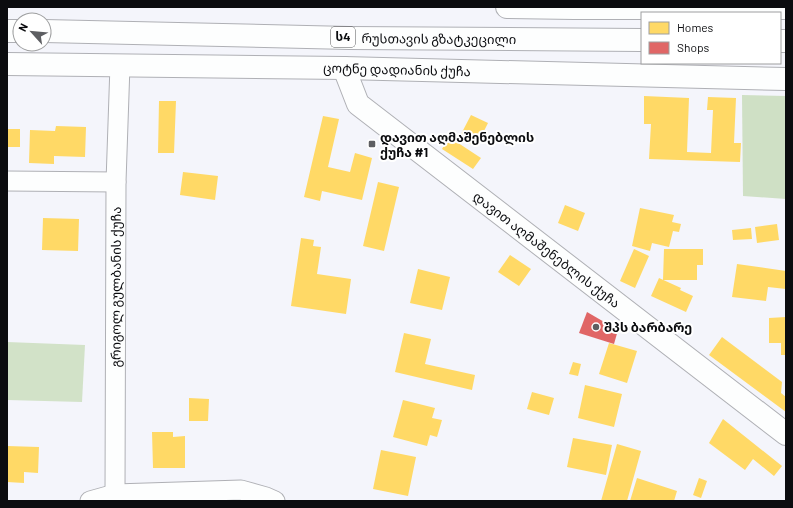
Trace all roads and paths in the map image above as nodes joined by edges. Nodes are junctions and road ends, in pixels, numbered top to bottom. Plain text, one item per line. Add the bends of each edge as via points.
1 (507, 7) edge
2 (786, 8) edge
3 (52, 31) edge
4 (641, 40) edge
5 (7, 64) edge
6 (120, 65) junction
7 (344, 68) junction
8 (786, 79) edge
9 (7, 181) edge
10 (116, 182) junction
11 (786, 434) edge
12 (122, 498) edge
13 (90, 501) edge
14 (275, 501) edge

1 - 2 main road
3 - 4 main road, რუსთავის გზატკეცილი / ს4 via 349,38
5 - 6 main road, ცოტნე დადიანის ქუჩა
6 - 7 main road, ცოტნე დადიანის ქუჩა
6 - 10 street, გრიგოლ გულბანის ქუჩა
7 - 8 main road, ცოტნე დადიანის ქუჩა
7 - 11 main road, დავით აღმაშენებლის ქუჩა via 358,104
9 - 10 street
10 - 12 street, გრიგოლ გულბანის ქუჩა
12 - 13 street
12 - 14 street via 241,490

